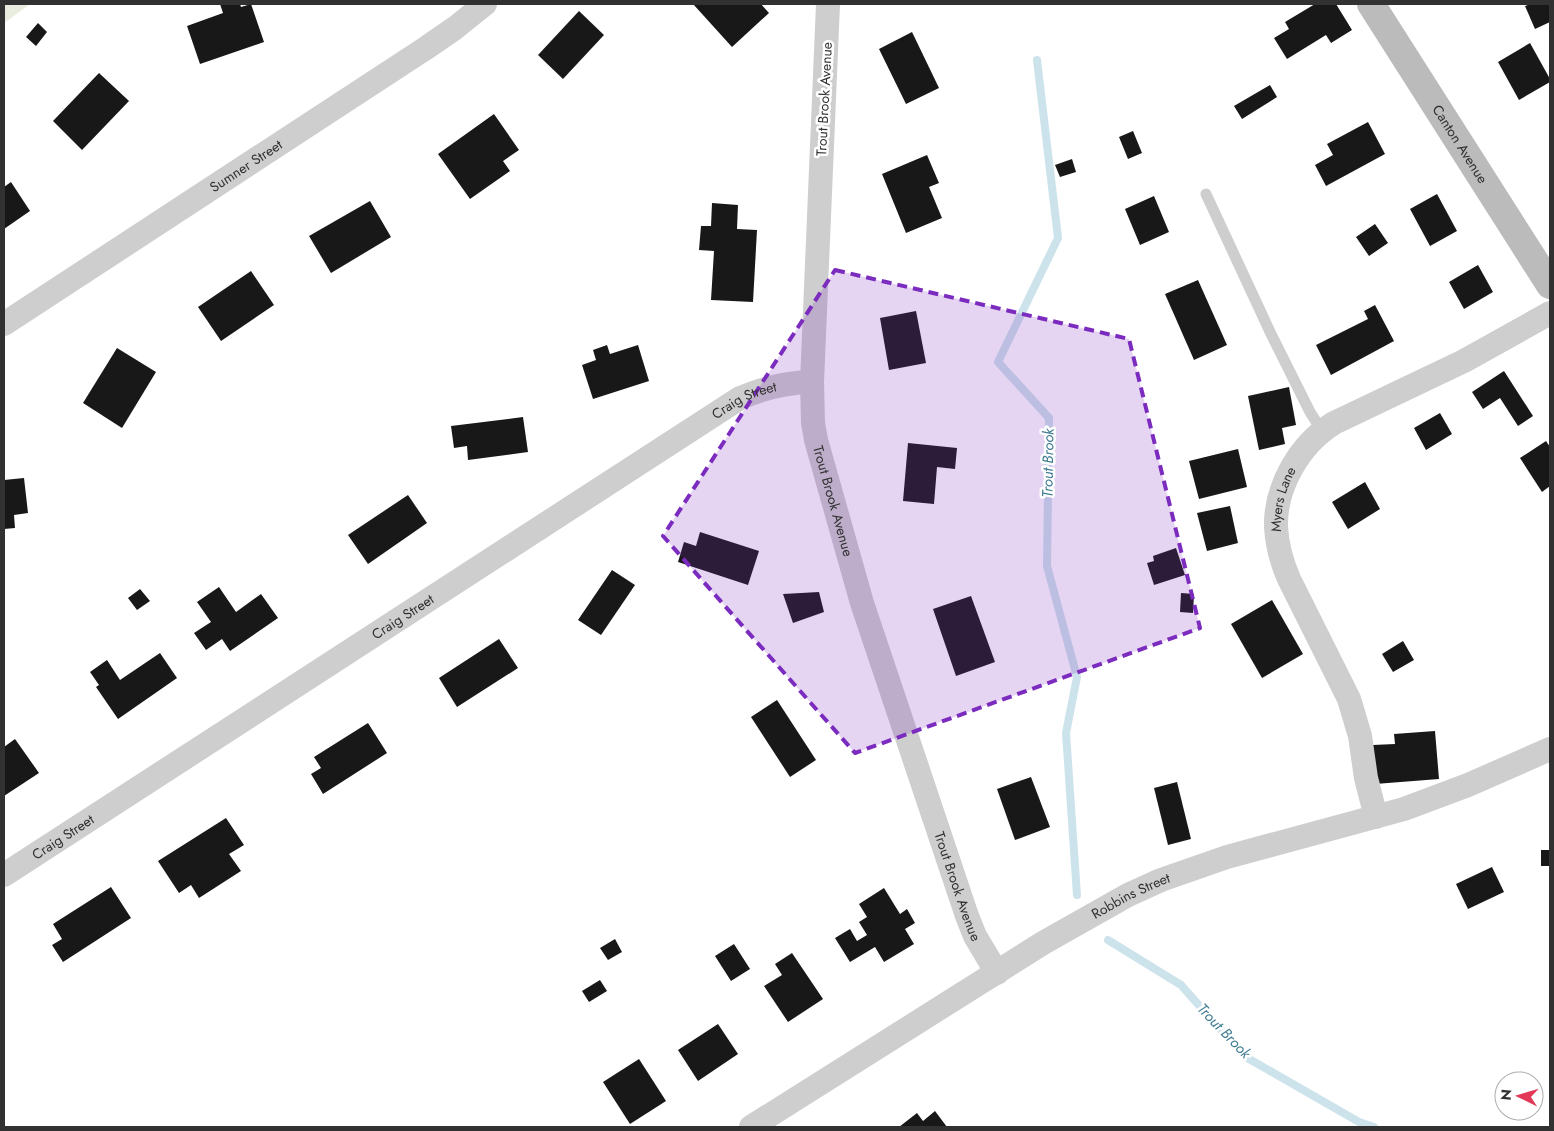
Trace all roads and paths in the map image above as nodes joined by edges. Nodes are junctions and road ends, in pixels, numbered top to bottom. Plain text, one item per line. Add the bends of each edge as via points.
1 (485, 4) edge
2 (828, 4) edge
3 (1377, 6) edge
4 (1206, 194) dead end
5 (1550, 285) edge
6 (1550, 313) edge
7 (4, 324) edge
8 (812, 382) junction
9 (1322, 431) junction
10 (1550, 749) edge
11 (1376, 817) junction
12 (4, 875) edge
13 (996, 973) junction
14 (751, 1127) edge

1 - 7 street, Sumner Street via 426,48
2 - 8 street, Trout Brook Avenue
3 - 5 main road, Canton Avenue
4 - 9 lane via 1275,343
6 - 9 street, Myers Lane via 1464,361
8 - 12 street, Craig Street via 778,384 740,398
8 - 13 street, Trout Brook Avenue via 817,447 862,603 966,916
9 - 11 street, Myers Lane via 1302,452 1280,495 1276,527 1278,543 1289,579 1349,700 1360,736
10 - 11 street, Robbins Street via 1468,785
11 - 13 street, Robbins Street via 1227,857 1161,880 1071,926
13 - 14 street, Robbins Street

